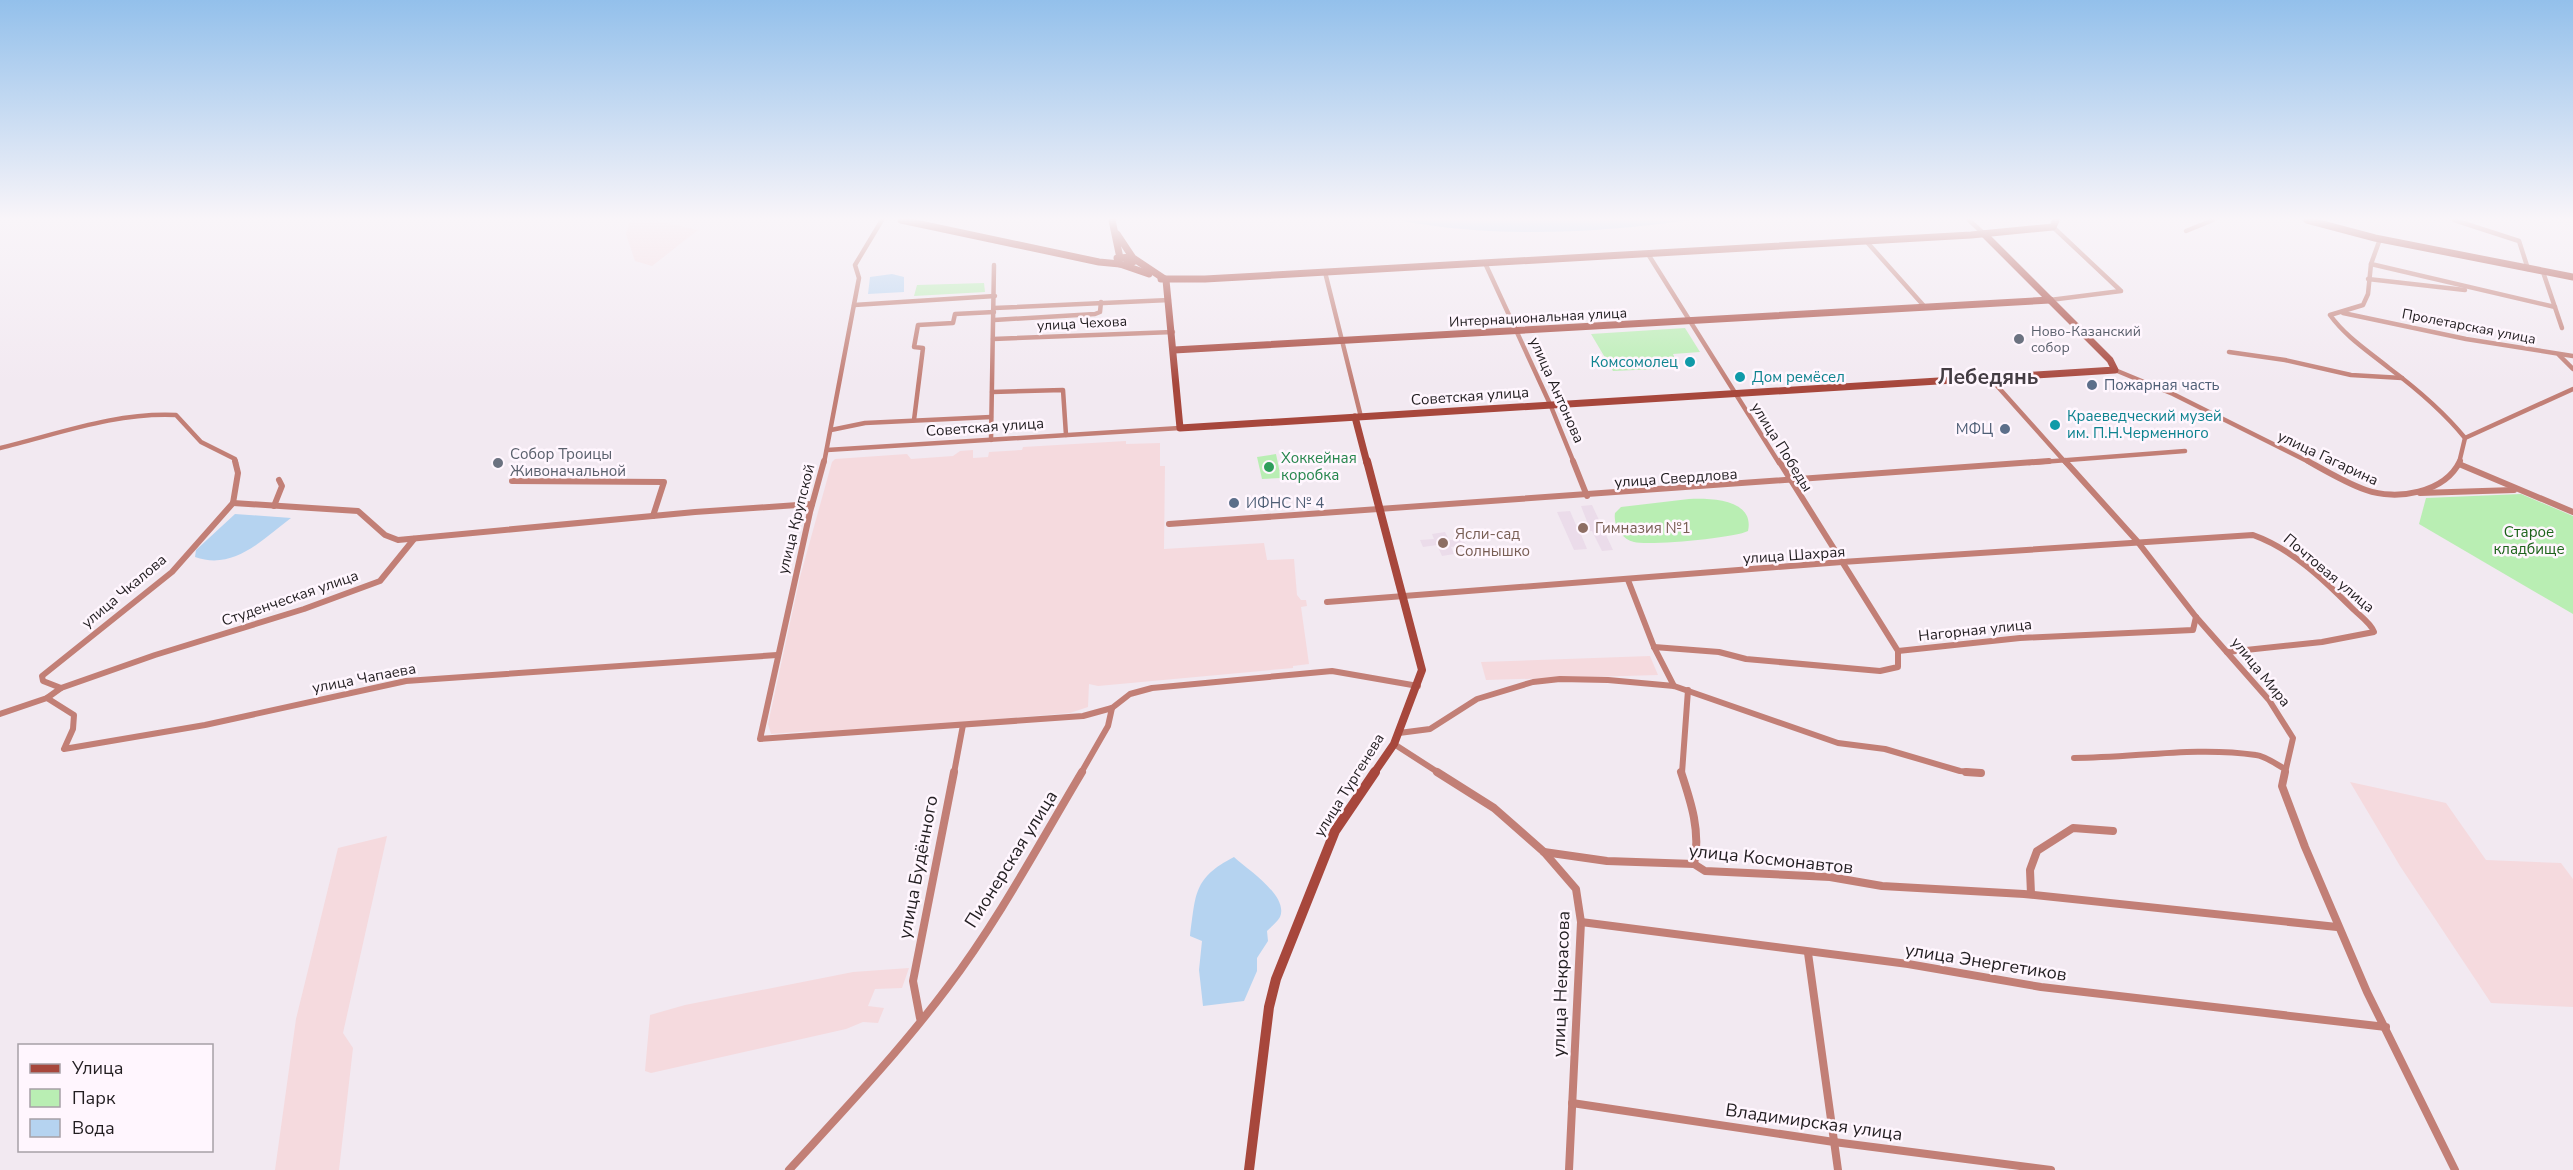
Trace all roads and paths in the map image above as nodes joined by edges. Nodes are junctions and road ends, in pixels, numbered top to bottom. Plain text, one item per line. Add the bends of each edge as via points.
1 (858, 275) edge
2 (994, 275) edge
3 (1152, 275) edge
4 (1158, 275) edge
5 (1273, 275) edge
6 (1326, 275) edge
7 (1490, 275) edge
8 (1661, 275) edge
9 (1896, 275) edge
10 (2025, 275) edge
11 (2106, 275) edge
12 (2369, 275) edge
13 (2414, 275) edge
14 (2544, 275) edge
15 (2556, 275) edge
16 (2573, 278) edge
17 (2368, 279) junction
18 (1166, 280) junction
19 (2477, 290) junction
20 (995, 296) junction
21 (1169, 300) junction
22 (2050, 300) junction
23 (1101, 302) junction
24 (854, 304) junction
25 (1924, 306) junction
26 (2555, 307) junction
27 (994, 310) junction
28 (2340, 313) junction
29 (994, 320) junction
30 (1691, 320) junction
31 (2562, 328) dead end
32 (1515, 330) junction
33 (1173, 332) junction
34 (993, 339) junction
35 (1343, 340) junction
36 (1174, 350) junction
37 (2229, 352) dead end
38 (2558, 354) junction
39 (2573, 356) edge
40 (2573, 369) edge
41 (2115, 370) junction
42 (1990, 378) junction
43 (2402, 378) junction
44 (2573, 389) edge
45 (992, 392) junction
46 (1734, 393) junction
47 (1550, 404) junction
48 (991, 417) junction
49 (1358, 417) junction
50 (914, 420) junction
51 (1180, 428) junction
52 (831, 430) junction
53 (1066, 435) junction
54 (2465, 438) junction
55 (991, 440) junction
56 (0, 448) edge
57 (827, 450) junction
58 (2185, 451) dead end
59 (2067, 461) junction
60 (2459, 464) junction
61 (279, 480) dead end
62 (512, 481) dead end
63 (1790, 481) junction
64 (2518, 490) junction
65 (2416, 493) junction
66 (1587, 496) junction
67 (233, 503) junction
68 (812, 504) junction
69 (274, 506) junction
70 (1379, 508) junction
71 (2573, 512) edge
72 (653, 516) junction
73 (1169, 524) dead end
74 (2264, 537) joint
75 (415, 538) junction
76 (2137, 542) junction
77 (1842, 562) junction
78 (1628, 580) junction
79 (1402, 596) junction
80 (1327, 602) dead end
81 (2196, 617) junction
82 (1654, 647) junction
83 (1898, 651) junction
84 (2227, 652) junction
85 (777, 655) junction
86 (1418, 686) junction
87 (1674, 686) junction
88 (61, 688) junction
89 (1688, 690) junction
90 (47, 698) junction
91 (1112, 708) junction
92 (0, 714) edge
93 (963, 725) junction
94 (1400, 733) junction
95 (1394, 744) junction
96 (2074, 758) dead end
97 (2285, 769) junction
98 (1981, 773) dead end
99 (2114, 831) dead end
100 (1544, 852) junction
101 (1694, 864) junction
102 (2031, 894) junction
103 (1581, 922) junction
104 (2337, 927) junction
105 (1808, 953) junction
106 (920, 1018) junction
107 (2386, 1026) junction
108 (1572, 1103) junction
109 (1834, 1142) junction
110 (789, 1170) edge
111 (1249, 1170) edge
112 (1569, 1170) edge
113 (1838, 1170) edge
114 (2051, 1170) edge
115 (2456, 1170) edge

1 - 24 street, улица Крупской
2 - 20 street
3 - 18 main road
4 - 18 main road
5 - 18 main road
6 - 35 street, улица Тургенева
7 - 32 street, улица Антонова
8 - 30 street, улица Победы
9 - 25 street
10 - 22 main road
11 - 22 street, Интернациональная улица via 2121,288 2118,292
12 - 17 street
13 - 19 street
14 - 26 street
15 - 16 main road
17 - 19 street
17 - 28 street via 2363,305
18 - 21 main road
19 - 26 street
20 - 24 street
20 - 27 street
21 - 23 street
21 - 33 main road
22 - 25 main road, Интернациональная улица
22 - 41 main road via 2110,360
23 - 27 street
23 - 29 street via 1100,312 1095,314
24 - 52 street, улица Крупской
25 - 30 main road, Интернациональная улица
26 - 31 street
27 - 29 street
27 - 50 street via 955,314 953,323 918,325 914,347 922,348
28 - 38 street, Пролетарская улица
28 - 43 street via 2330,315 2338,327
29 - 34 street
30 - 32 main road, Интернациональная улица
30 - 46 street, улица Победы
32 - 35 main road, Интернациональная улица
32 - 47 street, улица Антонова
33 - 34 street, улица Чехова
33 - 36 main road
34 - 45 street
35 - 36 main road, Интернациональная улица
35 - 49 street, улица Тургенева
36 - 51 main road
37 - 43 street via 2351,375
38 - 39 street, Пролетарская улица
38 - 40 street
41 - 42 main road, Советская улица
41 - 65 street, улица Гагарина via 2173,394 2365,490 2381,495
42 - 46 main road, Советская улица
42 - 59 street, улица Мира
43 - 54 street via 2451,420
44 - 54 street
45 - 48 street
45 - 53 street via 1063,390
46 - 47 main road, Советская улица
46 - 63 street, улица Победы
47 - 49 main road, Советская улица
47 - 66 street, улица Антонова
48 - 50 street
48 - 55 street
49 - 51 main road, Советская улица
49 - 70 main road, улица Тургенева
50 - 52 street
51 - 53 street, Советская улица
52 - 57 street, улица Крупской
53 - 55 street, Советская улица
54 - 60 street
55 - 57 street, Советская улица
56 - 67 street via 123,419 176,415 187,433 235,459 238,473
57 - 68 street, улица Крупской
58 - 59 street, улица Свердлова
59 - 63 street, улица Свердлова
59 - 76 street, улица Мира
60 - 64 street
60 - 65 street, улица Гагарина via 2451,476
61 - 69 street via 282,486
62 - 72 street via 664,482
63 - 66 street, улица Свердлова
63 - 77 street, улица Победы
64 - 65 street
64 - 71 street
66 - 70 street, улица Свердлова
67 - 69 street
67 - 88 street, улица Чкалова via 172,572 42,676 43,681
68 - 72 street
68 - 85 street, улица Крупской
69 - 75 street via 358,511 384,537
70 - 73 street, улица Свердлова
70 - 79 main road, улица Тургенева
72 - 75 street
74 - 76 street, улица Шахрая
74 - 84 street, Почтовая улица via 2290,553 2374,632
75 - 88 street, Студенческая улица via 380,581
76 - 77 street, улица Шахрая
76 - 81 street, улица Мира
77 - 78 street, улица Шахрая
77 - 83 street, улица Победы
78 - 79 street, улица Шахрая
78 - 82 street
79 - 80 street, улица Шахрая
79 - 86 main road, улица Тургенева via 1422,670
81 - 83 street, Нагорная улица via 2193,630 2181,632 2020,638
81 - 84 street, улица Мира
82 - 83 street, Нагорная улица via 1880,671 1898,667
82 - 87 street
84 - 97 street, улица Мира via 2269,700 2293,738
85 - 90 street, улица Чапаева via 406,681 205,726 64,749 74,715
85 - 93 street, улица Крупской via 760,739
86 - 91 street via 1332,671 1152,688 1130,694
86 - 94 main road, улица Тургенева
87 - 89 street
87 - 94 street via 1560,679 1533,682 1477,699 1430,729
88 - 90 street, Студенческая улица
89 - 98 street via 1838,743
89 - 101 street via 1681,770 1695,818 1698,846
90 - 92 street, Студенческая улица
91 - 93 street via 1083,716
91 - 106 street, Пионерская улица via 1108,726 1024,871 948,987
93 - 106 street, улица Будённого via 913,981
94 - 95 main road, улица Тургенева
95 - 100 street, улица Некрасова via 1494,808
95 - 111 main road, улица Тургенева via 1335,831 1276,979 1269,1007
96 - 97 street via 2124,758 2153,752 2248,754
97 - 104 street, улица Мира via 2282,786
99 - 102 street via 2073,828 2037,851 2030,870
100 - 101 street, улица Космонавтов via 1607,861
100 - 103 street, улица Некрасова via 1576,889
101 - 102 street, улица Космонавтов via 1706,870 1830,877 1882,886
102 - 104 street, улица Космонавтов
103 - 105 street, улица Энергетиков
103 - 108 street, улица Некрасова
104 - 107 street, улица Мира
105 - 107 street, улица Энергетиков via 1908,964 2041,987
105 - 109 street
106 - 110 street via 878,1072
107 - 115 street, улица Мира
108 - 109 street, Владимирская улица
108 - 112 street, улица Некрасова
109 - 113 street
109 - 114 street, Владимирская улица

